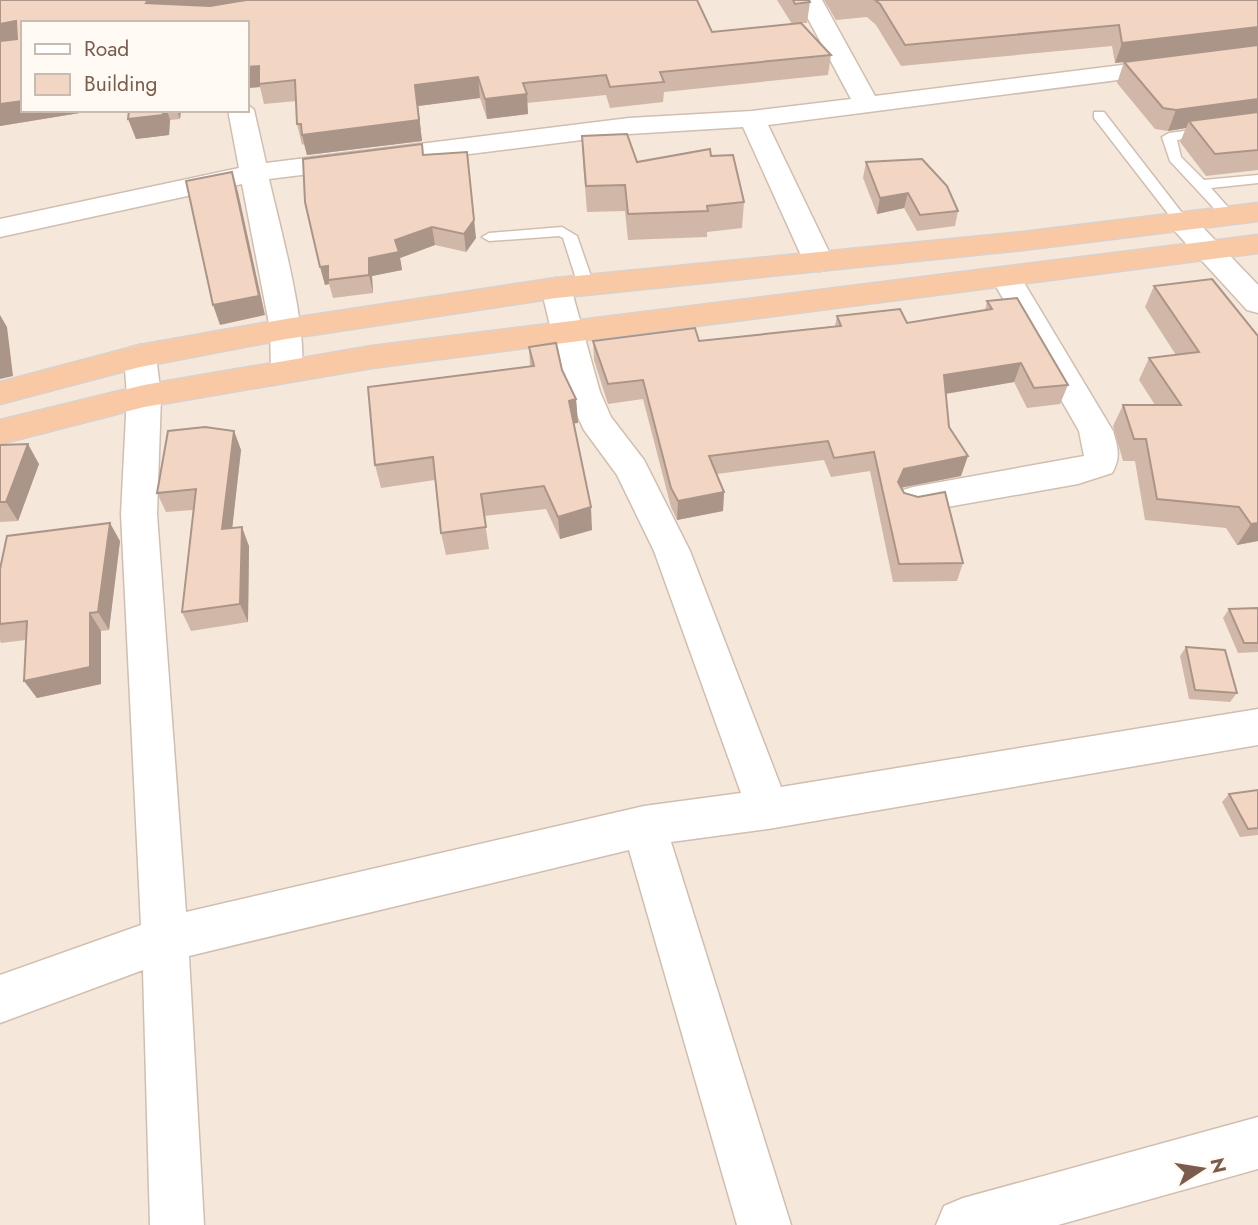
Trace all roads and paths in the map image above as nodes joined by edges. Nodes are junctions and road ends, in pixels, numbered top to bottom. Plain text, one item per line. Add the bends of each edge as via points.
1 (810, 0) edge
2 (1258, 55) edge
3 (867, 105) junction
4 (241, 112) edge
5 (1098, 115) dead end
6 (752, 119) junction
7 (1258, 125) edge
8 (254, 173) junction
9 (1258, 179) edge
10 (1200, 185) junction
11 (1244, 214) edge
12 (1181, 220) junction
13 (0, 228) edge
14 (489, 237) dead end
15 (1258, 244) edge
16 (1212, 251) junction
17 (818, 262) junction
18 (1005, 276) junction
19 (571, 287) junction
20 (1258, 303) edge
21 (286, 329) junction
22 (568, 332) junction
23 (288, 371) junction
24 (142, 376) junction
25 (0, 393) edge
26 (0, 432) edge
27 (913, 500) edge
28 (1258, 727) edge
29 (768, 809) junction
30 (644, 826) junction
31 (165, 939) junction
32 (0, 999) edge
33 (1258, 1143) edge
34 (177, 1225) edge
35 (764, 1225) edge
36 (963, 1225) edge

1 - 3 street
2 - 3 street
3 - 6 street
4 - 8 street
5 - 12 lane
6 - 8 street via 629,126
6 - 17 street
7 - 10 lane via 1169,137 1175,158
8 - 13 street
8 - 21 street
9 - 10 lane
10 - 11 lane
11 - 12 highway
12 - 16 street
12 - 17 highway
14 - 19 lane via 562,231 570,236
15 - 16 highway
16 - 18 highway
16 - 20 street
17 - 19 highway
18 - 22 highway
18 - 27 street via 1096,431 1100,464
19 - 21 highway
19 - 22 street
21 - 23 street
21 - 24 highway
22 - 23 highway
22 - 29 street via 583,392 596,422 632,469 672,551
23 - 24 highway
24 - 25 highway
24 - 26 highway
24 - 31 street via 139,514
28 - 29 street
29 - 30 street
30 - 31 street
30 - 35 street
31 - 32 street
31 - 34 street
33 - 36 street

